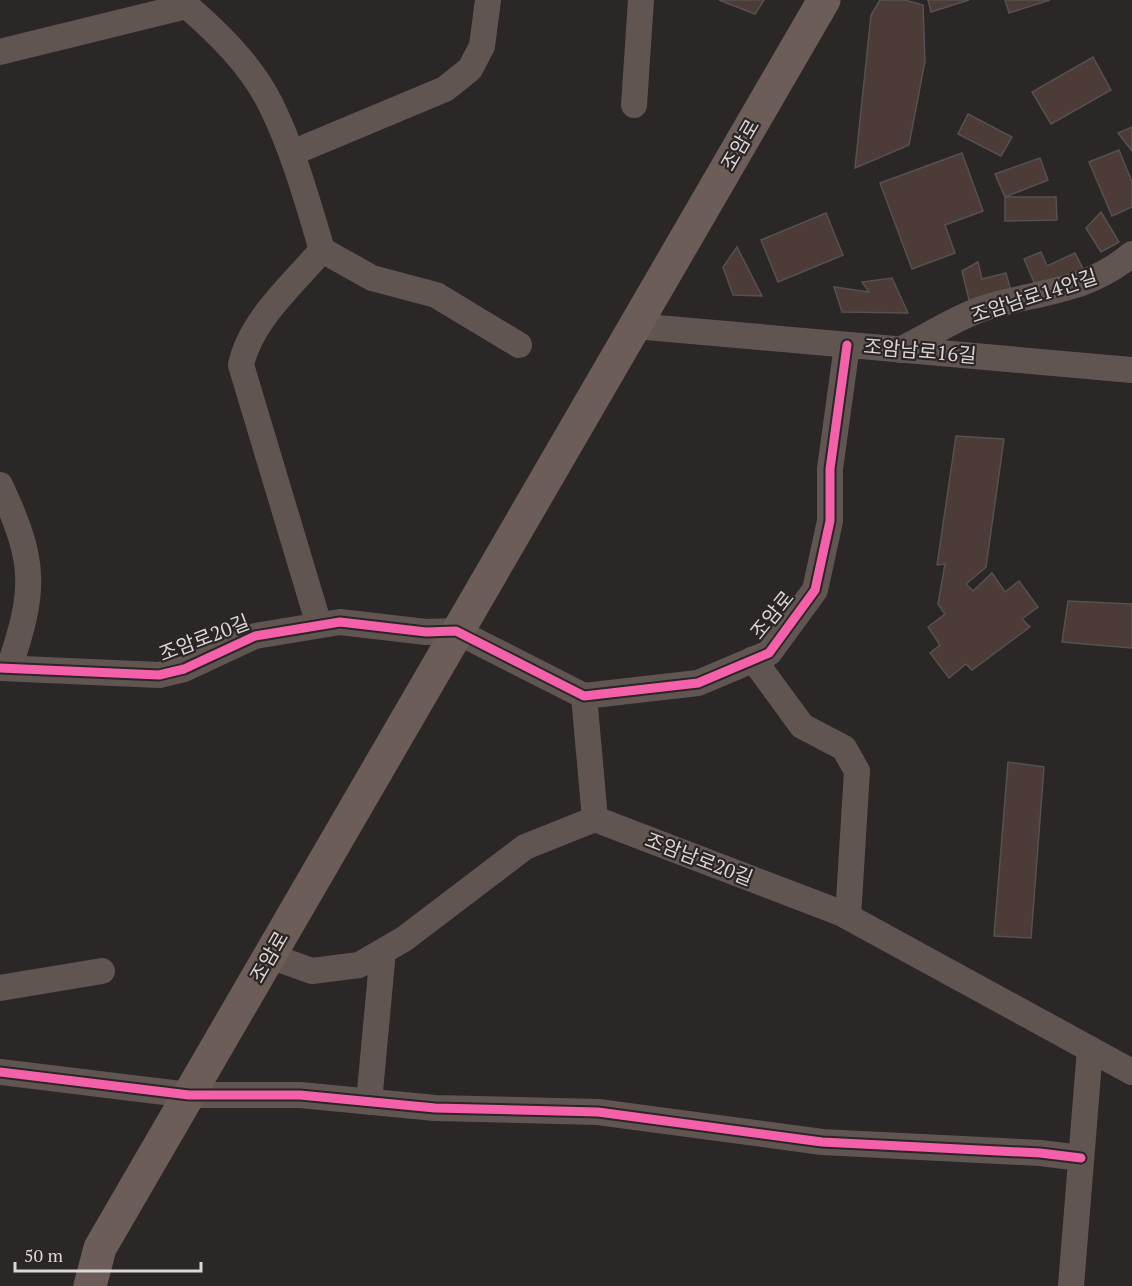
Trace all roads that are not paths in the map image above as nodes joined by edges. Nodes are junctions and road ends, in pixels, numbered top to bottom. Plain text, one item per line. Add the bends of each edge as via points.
1 (488, 0) edge
2 (641, 0) edge
3 (824, 0) edge
4 (186, 3) edge
5 (0, 52) edge
6 (634, 105) dead end
7 (292, 153) junction
8 (322, 250) junction
9 (1132, 254) edge
10 (635, 326) junction
11 (519, 345) dead end
12 (847, 345) junction
13 (900, 350) junction
14 (1132, 370) edge
15 (0, 485) edge
16 (319, 625) junction
17 (456, 631) junction
18 (753, 659) junction
19 (4, 668) edge
20 (584, 696) junction
21 (595, 819) junction
22 (848, 917) junction
23 (383, 951) junction
24 (270, 956) junction
25 (102, 971) dead end
26 (0, 988) edge
27 (1090, 1049) junction
28 (0, 1072) edge
29 (1132, 1072) edge
30 (189, 1095) junction
31 (369, 1102) junction
32 (1081, 1158) junction
33 (90, 1286) edge
34 (1071, 1286) edge

1 - 7 street via 482,46 470,69 445,89
2 - 6 street
3 - 10 main road, 조암로
4 - 5 street
4 - 7 street via 239,56 269,102
7 - 8 street
8 - 11 street via 372,278 436,295
8 - 16 street via 256,328 245,347 241,365
9 - 13 street, 조암남로14안길 via 1112,270 1055,293 990,306
10 - 12 street, 조암남로16길
10 - 17 main road, 조암로
12 - 13 street, 조암남로16길
12 - 18 street, 조암로 via 830,469 830,520 815,590 768,653
13 - 14 street, 조암남로16길
15 - 19 street via 26,550 30,583 25,622
16 - 17 street, 조암로20길 via 340,622 426,632
16 - 19 street, 조암로20길 via 255,636 184,669 159,675
17 - 20 street
17 - 24 main road, 조암로
18 - 20 street, 조암로 via 698,683
18 - 22 street via 802,726 844,748 857,771
20 - 21 street
21 - 22 street, 조암남로20길
21 - 23 street via 525,847
22 - 27 street, 조암남로20길
23 - 24 street via 359,964 312,971
23 - 31 street
24 - 30 main road, 조암로
25 - 26 street
27 - 29 street, 조암남로20길
27 - 32 street
28 - 30 street
30 - 31 street via 300,1095
30 - 33 main road, 조암로 via 100,1248
31 - 32 street via 435,1108 598,1112 822,1142
32 - 34 street

